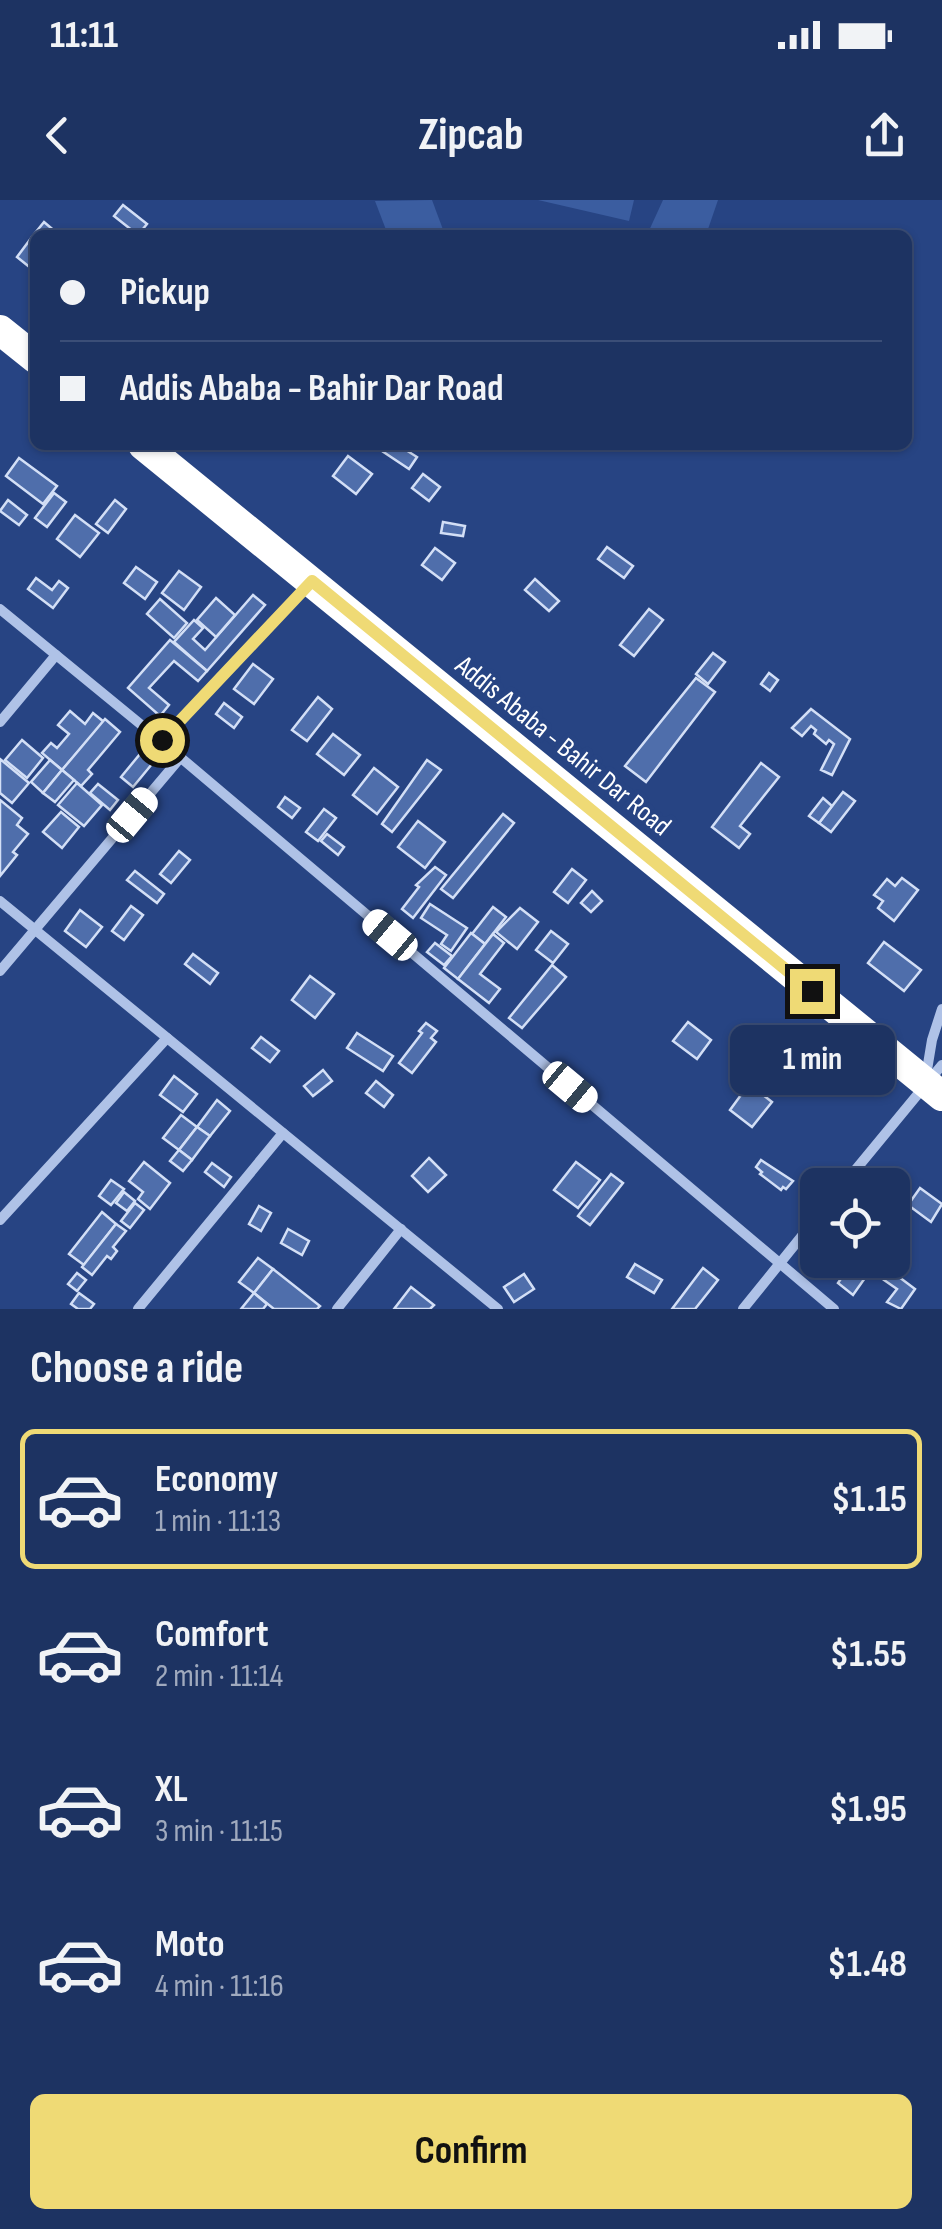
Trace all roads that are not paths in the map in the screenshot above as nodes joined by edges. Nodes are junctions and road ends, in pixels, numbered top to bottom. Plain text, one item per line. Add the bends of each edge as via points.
1 (0, 330) edge
2 (30, 354) edge
3 (149, 450) edge
4 (312, 581) junction
5 (0, 609) edge
6 (56, 655) junction
7 (0, 722) edge
8 (162, 740) junction
9 (181, 757) junction
10 (0, 901) edge
11 (35, 930) junction
12 (0, 971) edge
13 (942, 1010) edge
14 (167, 1038) junction
15 (936, 1081) edge
16 (283, 1133) junction
17 (857, 1168) edge
18 (0, 1220) edge
19 (401, 1230) junction
20 (800, 1238) edge
21 (779, 1264) junction
22 (138, 1309) edge
23 (336, 1309) edge
24 (498, 1309) edge
25 (743, 1309) edge
26 (834, 1309) edge

1 - 2 highway
3 - 4 highway, Addis Ababa - Bahir Dar Road
4 - 8 street
4 - 15 highway, Addis Ababa - Bahir Dar Road
5 - 6 street
6 - 7 street
6 - 8 street
8 - 9 street
9 - 11 street
9 - 21 street
10 - 11 street
11 - 12 street
11 - 14 street
13 - 15 street via 932,1040
14 - 16 street
14 - 18 street
15 - 17 street
16 - 19 street
16 - 22 street
19 - 23 street
19 - 24 street
20 - 21 street
21 - 25 street
21 - 26 street

